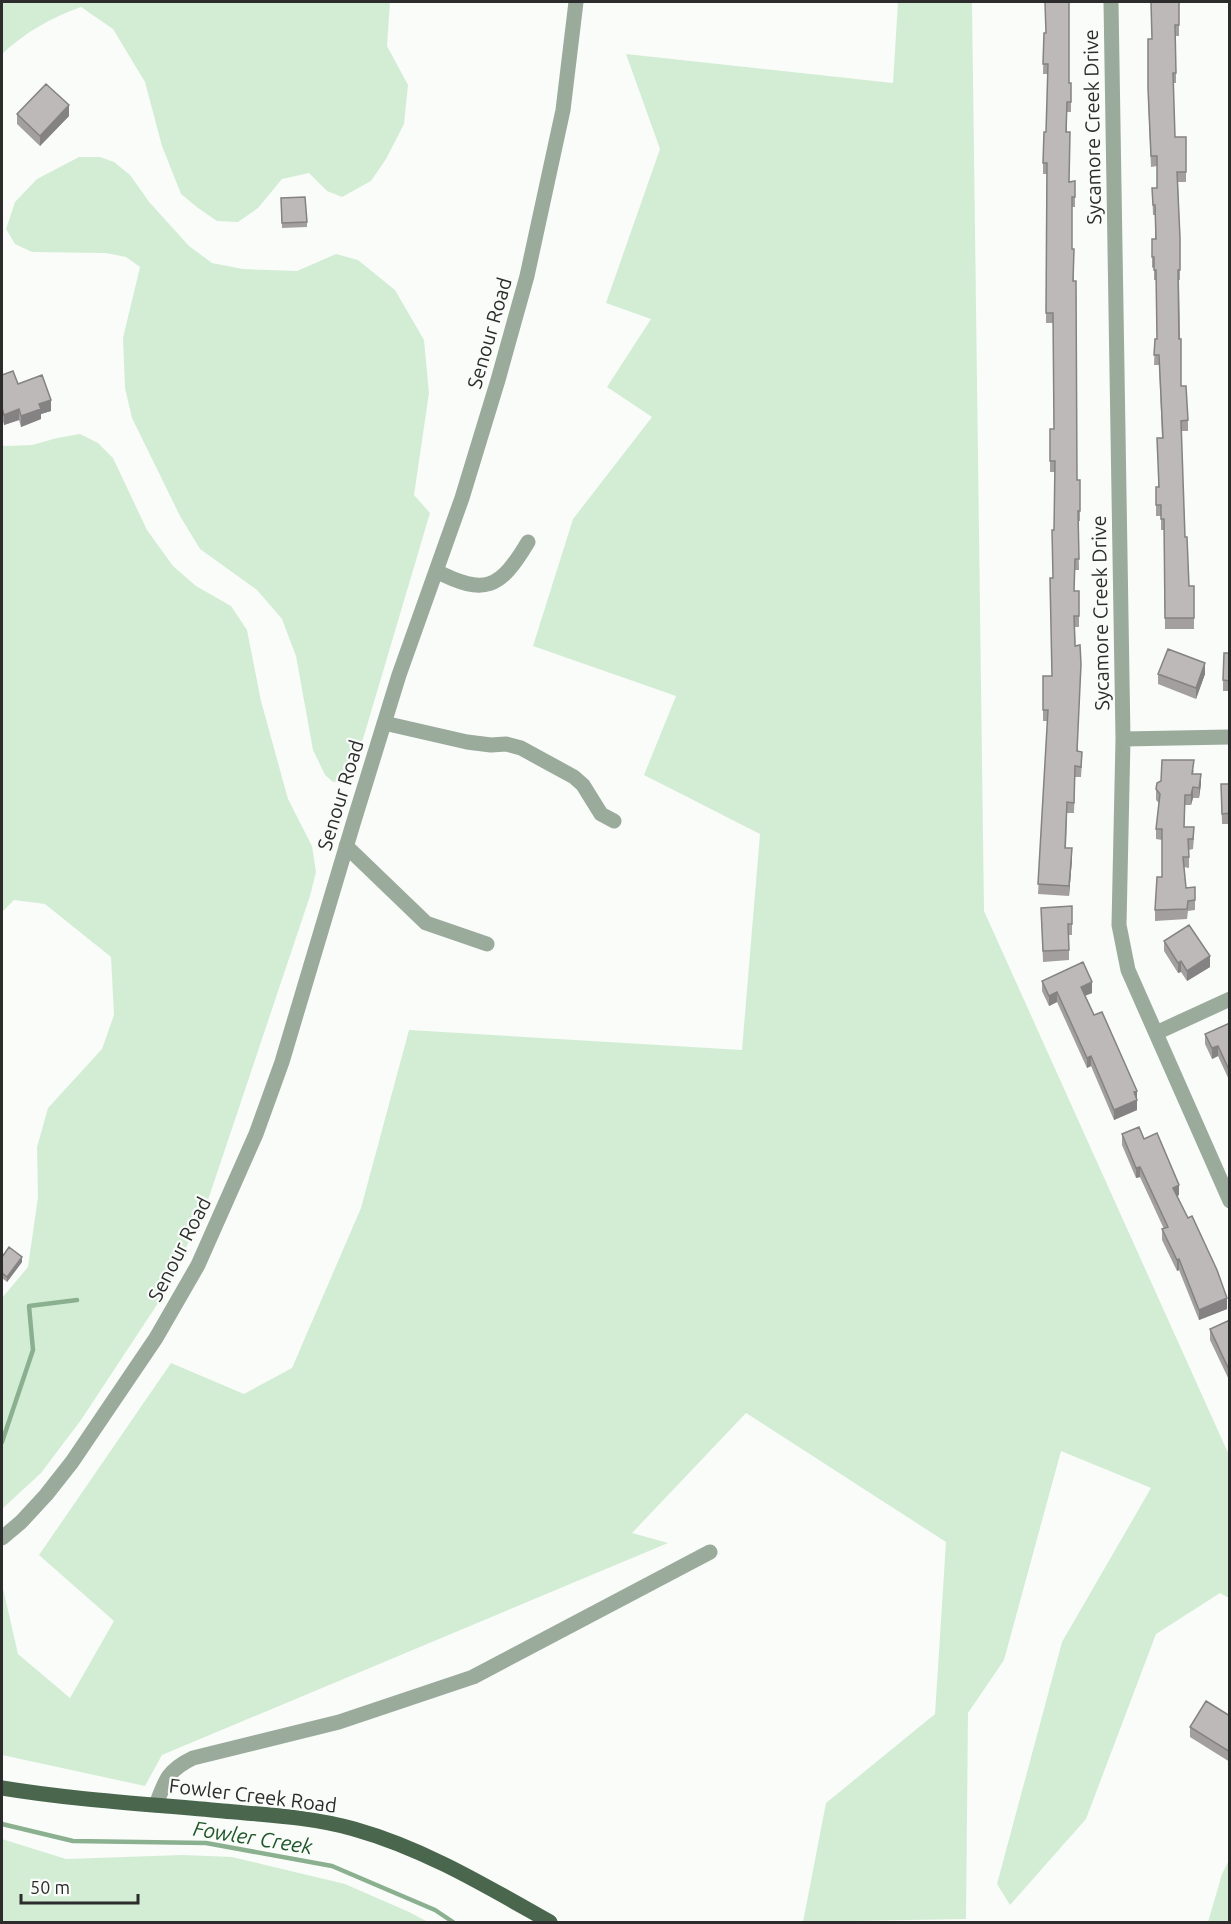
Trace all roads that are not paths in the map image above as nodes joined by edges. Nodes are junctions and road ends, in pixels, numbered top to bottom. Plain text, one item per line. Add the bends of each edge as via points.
1 (576, 2) edge
2 (1111, 2) edge
3 (528, 542) dead end
4 (436, 571) junction
5 (384, 723) junction
6 (1230, 737) edge
7 (1123, 739) junction
8 (614, 821) dead end
9 (346, 846) junction
10 (487, 944) dead end
11 (1230, 999) edge
12 (1156, 1033) junction
13 (1230, 1201) edge
14 (2, 1538) edge
15 (710, 1552) dead end
16 (2, 1788) edge
17 (156, 1805) junction
18 (550, 1923) edge

1 - 4 street, Senour Road via 563,110 527,276 466,488
2 - 7 street, Sycamore Creek Drive
3 - 4 street via 515,564 490,584 479,587 460,583
4 - 5 street, Senour Road
5 - 8 street via 467,742 521,748 574,777 601,814
5 - 9 street, Senour Road
6 - 7 street
7 - 12 street, Sycamore Creek Drive via 1119,925 1128,970
9 - 10 street via 426,923
9 - 14 street, Senour Road via 282,1062 198,1265 156,1338 72,1462 46,1495
11 - 12 street
12 - 13 street, Sycamore Creek Drive
15 - 17 street via 472,1677 339,1722 193,1758 165,1778
16 - 17 main road, Fowler Creek Road
17 - 18 main road, Fowler Creek Road via 291,1817 351,1828 401,1844 461,1871

